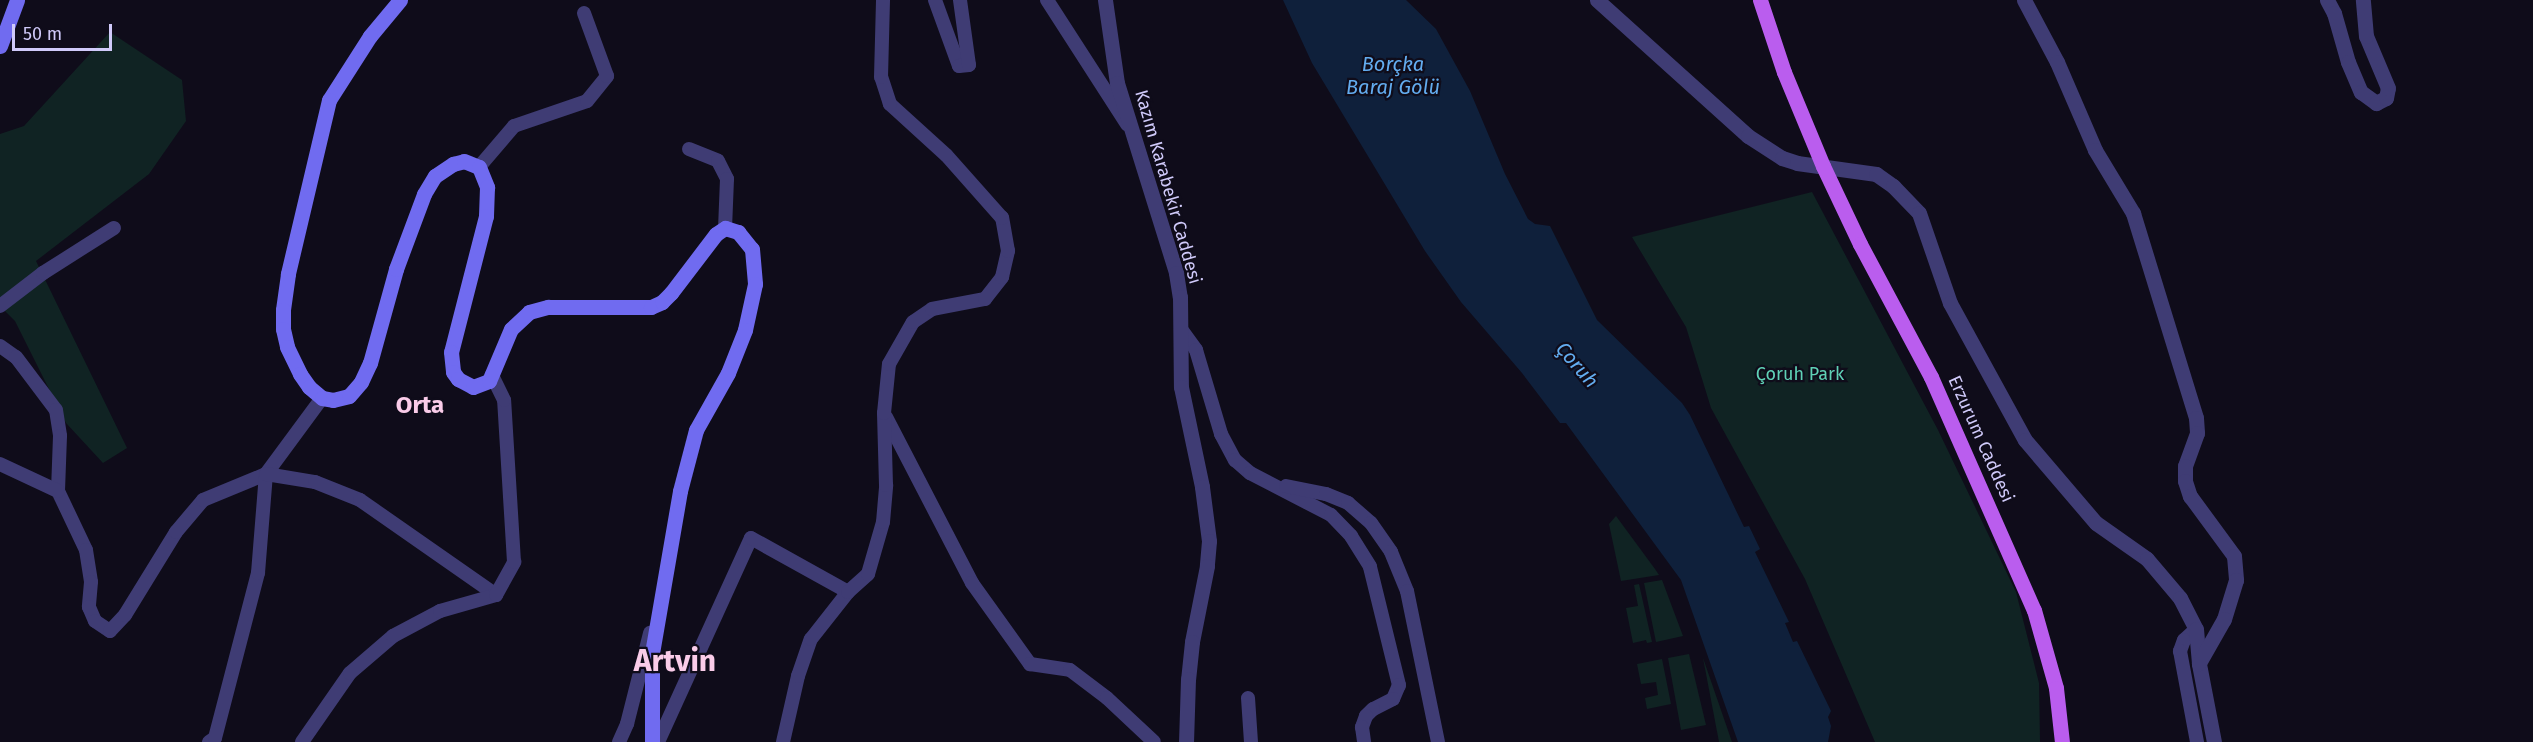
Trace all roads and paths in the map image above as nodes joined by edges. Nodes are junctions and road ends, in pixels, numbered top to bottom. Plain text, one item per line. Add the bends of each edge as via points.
1 (17, 0) edge
2 (400, 0) edge
3 (883, 0) edge
4 (935, 0) edge
5 (960, 0) edge
6 (1047, 0) edge
7 (1105, 0) edge
8 (1597, 0) edge
9 (1760, 0) edge
10 (2024, 0) edge
11 (2327, 0) edge
12 (2363, 0) edge
13 (584, 13) dead end
14 (0, 46) edge
15 (1129, 128) junction
16 (688, 149) dead end
17 (1823, 166) junction
18 (479, 167) junction
19 (114, 228) dead end
20 (725, 228) junction
21 (0, 306) edge
22 (1181, 329) junction
23 (0, 346) edge
24 (492, 375) junction
25 (322, 398) junction
26 (884, 413) junction
27 (0, 464) edge
28 (267, 474) junction
29 (1275, 484) junction
30 (58, 491) junction
31 (848, 592) junction
32 (496, 595) junction
33 (657, 614) junction
34 (2196, 629) junction
35 (2199, 664) junction
36 (1248, 698) dead end
37 (213, 741) edge
38 (302, 742) edge
39 (619, 742) edge
40 (652, 742) edge
41 (658, 742) edge
42 (783, 742) edge
43 (1154, 742) edge
44 (1186, 742) edge
45 (1251, 742) edge
46 (1364, 742) edge
47 (1438, 742) edge
48 (2062, 742) edge
49 (2197, 742) edge
50 (2214, 742) edge

1 - 14 main road
2 - 25 main road via 370,36 329,100 288,274 283,310 287,347 300,374
3 - 26 street via 881,77 890,104 946,155 1002,218 1008,251 1002,277 985,299 932,309 913,322 889,364
4 - 5 street via 958,66 969,65
6 - 15 street
7 - 15 street, Kazım Karabekir Caddesi via 1115,72
8 - 17 street via 1748,136 1782,158
9 - 17 main road, Erzurum Caddesi via 1784,72
10 - 35 street via 2057,62 2090,140 2137,224 2196,418 2198,433 2185,466 2185,480 2190,496 2234,556 2236,580 2224,619
11 - 12 street via 2361,92 2376,103 2386,98 2388,88 2366,36
13 - 18 street via 607,76 587,101 514,126
15 - 22 street, Kazım Karabekir Caddesi via 1176,273
16 - 20 street via 718,161 727,179
17 - 34 street via 1876,174 1918,213 1950,303 2025,440 2097,523 2160,572 2180,598
17 - 48 main road, Erzurum Caddesi via 1931,377 2022,580 2051,662
18 - 24 main road via 487,187 486,216 455,330 451,362 453,372 464,385 482,386
18 - 25 main road via 464,161 453,164 429,183 396,269 366,373 349,396
19 - 21 street
20 - 24 main road via 716,234 672,293 651,308 548,307 529,312 510,328
20 - 33 main road via 738,232 752,249 755,284 737,352 690,448
22 - 29 street via 1197,350 1227,449 1242,467
22 - 44 street, Kazım Karabekir Caddesi via 1181,387 1209,541 1190,660
23 - 30 street via 16,357 56,411 60,436
24 - 32 street via 504,400 514,562
25 - 28 street
26 - 31 street via 883,522 868,574
26 - 43 street via 972,583 1030,664 1071,670
27 - 30 street
28 - 30 street via 203,500 176,532 125,615 110,631 95,621 89,607 91,582 86,550
28 - 32 street via 315,482 360,500
28 - 37 street via 258,573
29 - 46 street via 1331,515 1358,545 1370,567 1399,685 1393,699 1366,716 1362,727
29 - 47 street via 1348,502 1386,545 1407,591
31 - 41 street via 751,538
31 - 42 street via 811,639
32 - 38 street via 440,611 393,636 350,673
33 - 39 street
33 - 40 main road via 652,653
34 - 35 street
34 - 49 street via 2184,640 2180,651
35 - 50 street
36 - 45 street

